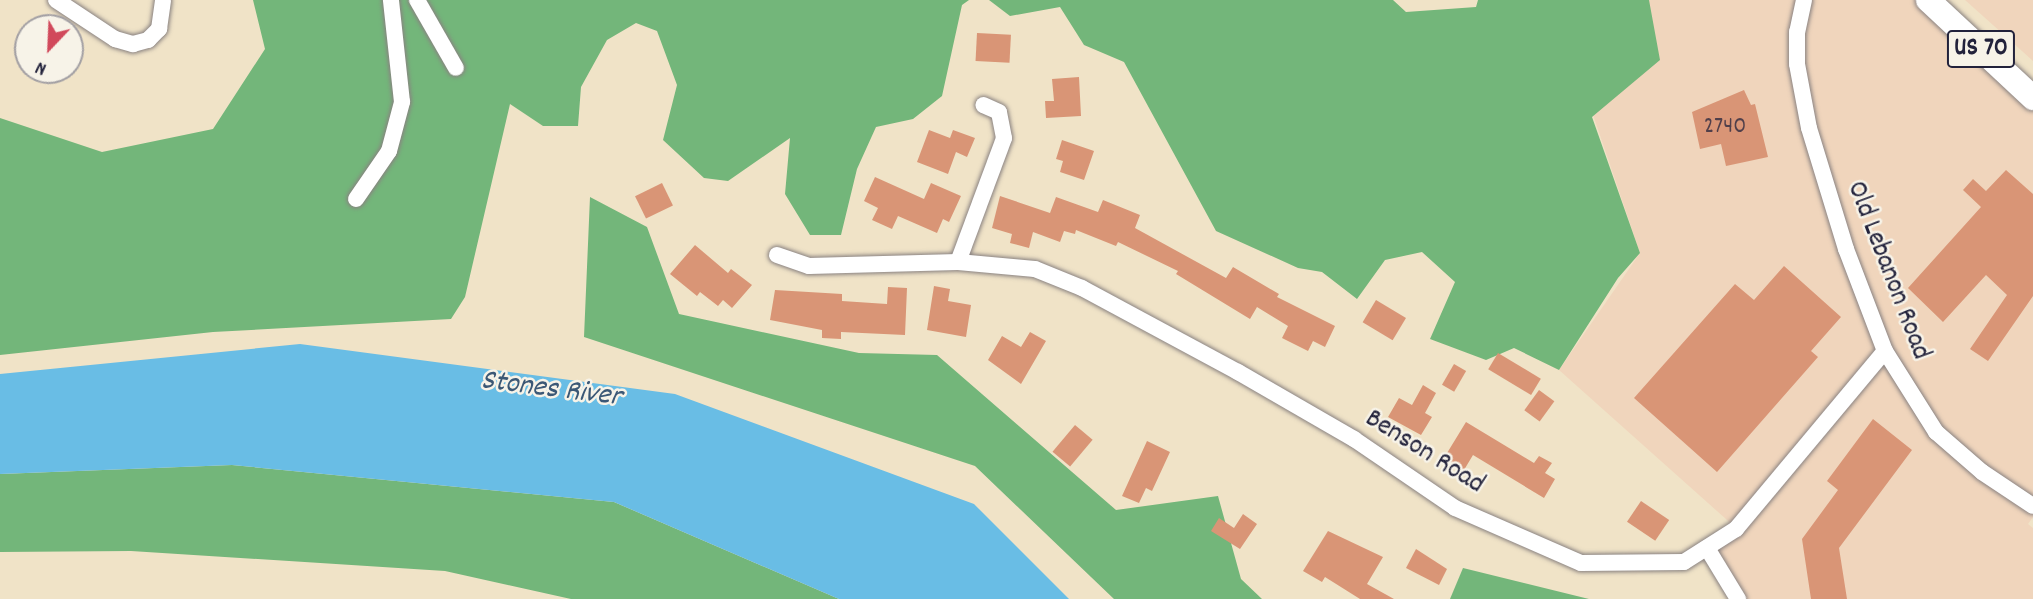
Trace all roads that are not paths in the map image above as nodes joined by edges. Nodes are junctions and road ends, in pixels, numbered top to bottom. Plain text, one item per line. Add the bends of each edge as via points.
1 (56, 0) edge
2 (163, 0) edge
3 (391, 0) edge
4 (417, 0) edge
5 (1804, 0) edge
6 (1928, 0) edge
7 (456, 68) dead end
8 (2033, 97) edge
9 (983, 105) dead end
10 (356, 200) dead end
11 (777, 255) dead end
12 (958, 262) junction
13 (1885, 351) junction
14 (2033, 506) edge
15 (1707, 548) junction
16 (1738, 599) edge

1 - 2 street via 114,40 133,44 148,40 159,29
3 - 10 street via 402,102 389,151
4 - 7 street
5 - 13 street, Old Lebanon Road via 1797,64 1810,128 1829,198
6 - 8 main road, US 70
9 - 12 street via 999,113 1004,138
11 - 12 street, Benson Road via 809,266
12 - 15 street, Benson Road via 1035,269 1082,288 1354,439 1455,508 1581,563 1684,562
13 - 14 street, Old Lebanon Road via 1936,432 1982,472
13 - 15 street, Benson Road via 1760,505 1736,529
15 - 16 street

